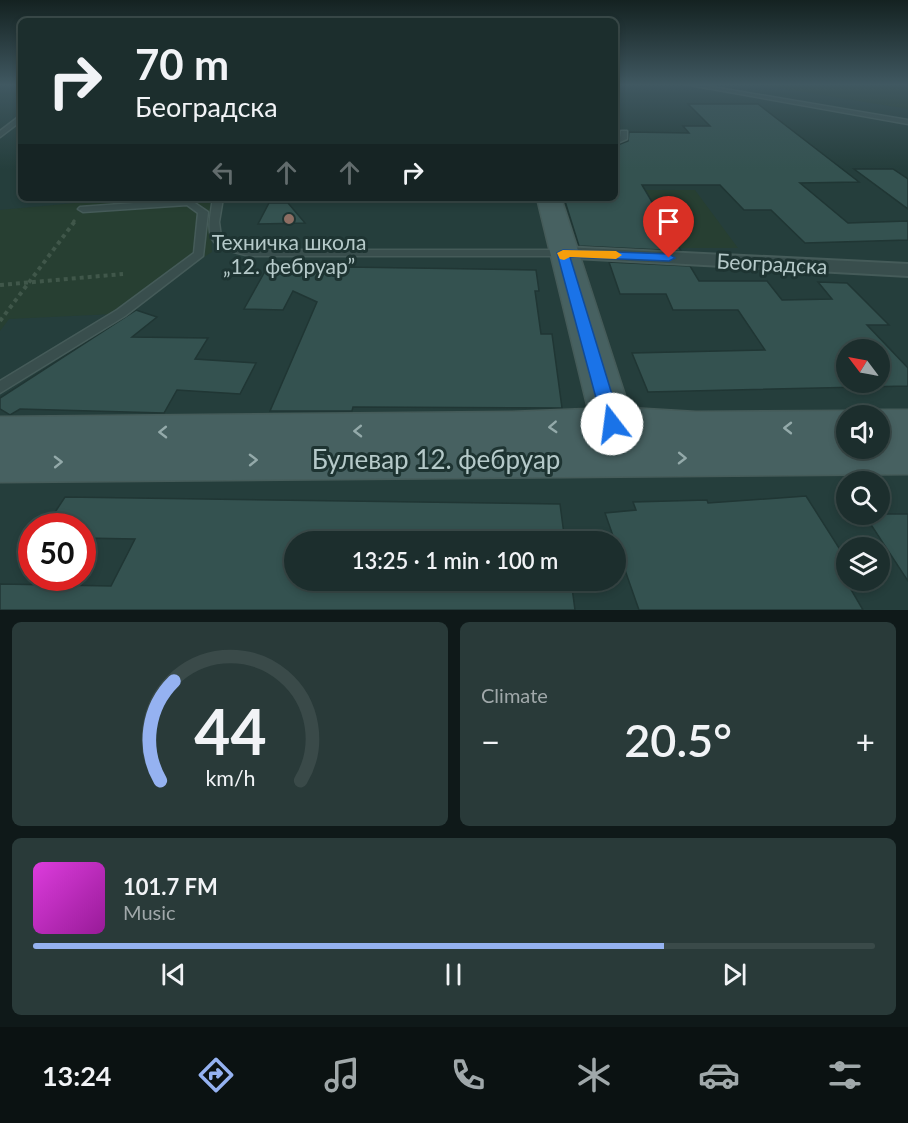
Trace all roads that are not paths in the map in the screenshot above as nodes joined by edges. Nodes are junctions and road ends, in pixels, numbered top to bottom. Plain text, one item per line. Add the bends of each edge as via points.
1 (853, 112) edge
2 (18, 120) edge
3 (908, 122) edge
4 (624, 134) dead end
5 (0, 135) edge
6 (618, 141) edge
7 (218, 201) edge
8 (550, 201) edge
9 (83, 209) road end
10 (563, 253) junction
11 (908, 270) edge
12 (0, 388) edge
13 (908, 427) edge
14 (836, 428) edge
15 (890, 428) edge
16 (0, 434) edge
17 (618, 441) junction
18 (908, 456) edge
19 (0, 463) edge

1 - 3 lane
2 - 5 lane
4 - 6 lane
7 - 10 lane via 216,240 224,248 250,253
8 - 10 main road
9 - 12 lane via 189,202 203,212 199,254 122,313
10 - 11 street, Београдска
10 - 17 main road
13 - 15 main road
14 -> 17 main road, Булевар 12. фебруар via 696,429
17 -> 16 main road, Булевар 12. фебруар via 512,429
17 -> 18 main road, Булевар 12. фебруар
19 -> 17 main road, Булевар 12. фебруар

